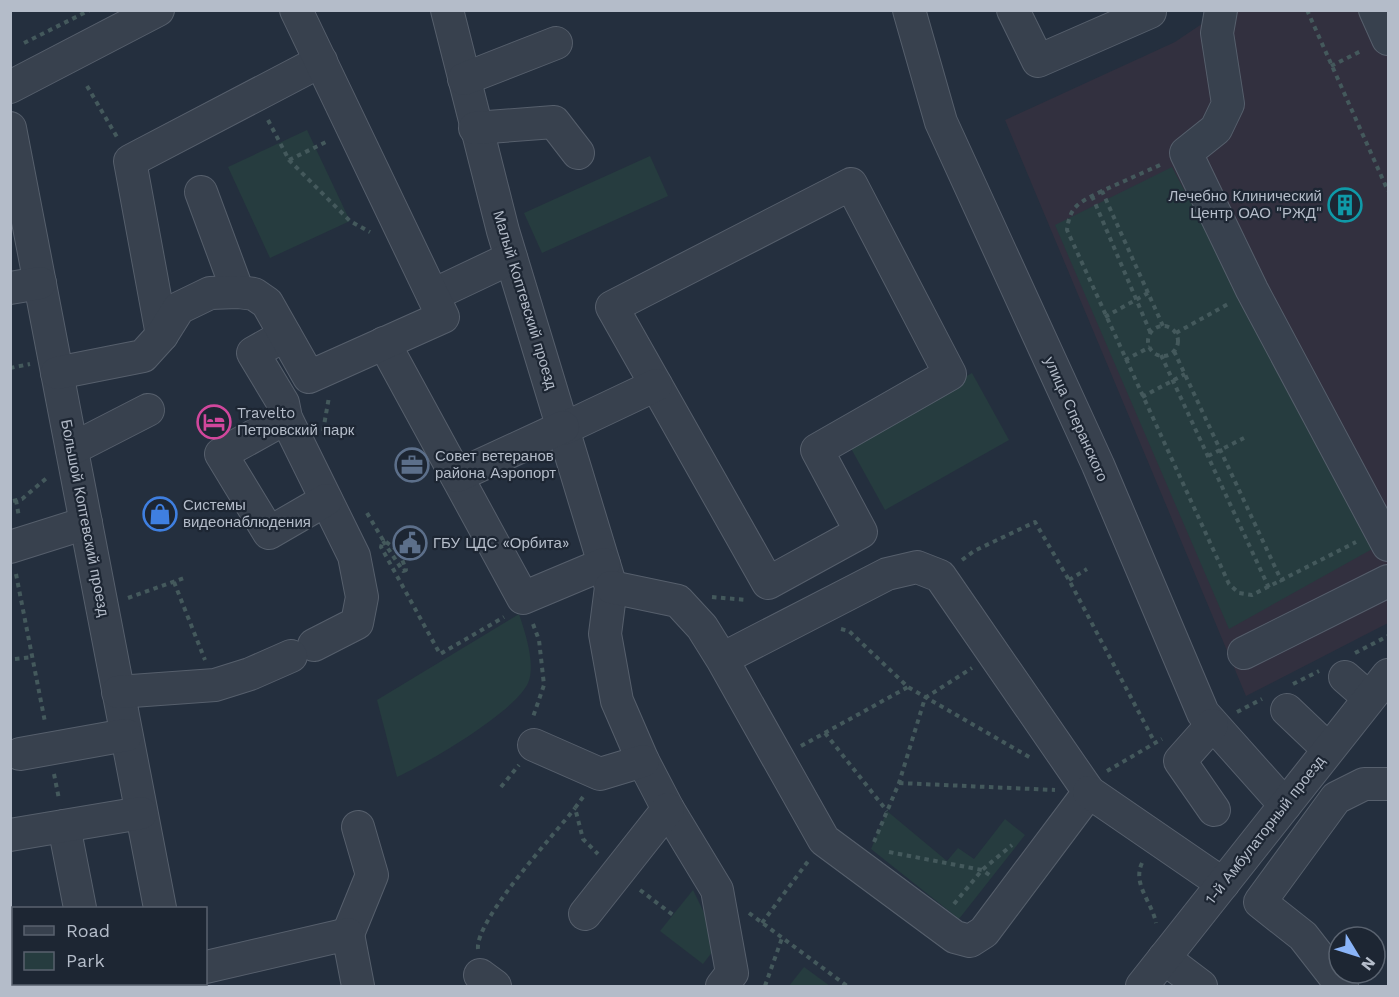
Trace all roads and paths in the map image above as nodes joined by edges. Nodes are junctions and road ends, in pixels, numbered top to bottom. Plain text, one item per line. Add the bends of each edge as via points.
1 (90, 10) edge
2 (158, 10) edge
3 (297, 10) edge
4 (447, 10) edge
5 (909, 10) edge
6 (1013, 10) edge
7 (1221, 10) edge
8 (1307, 10) edge
9 (1375, 10) edge
10 (1150, 11) edge
11 (1388, 38) edge
12 (24, 43) dead end
13 (556, 43) dead end
14 (321, 61) junction
15 (1331, 66) junction
16 (464, 79) junction
17 (87, 86) dead end
18 (10, 87) edge
19 (255, 95) junction
20 (10, 128) edge
21 (475, 128) junction
22 (353, 129) junction
23 (578, 153) dead end
24 (1186, 153) junction
25 (289, 160) junction
26 (130, 161) junction
27 (1102, 191) junction
28 (1389, 191) edge
29 (201, 192) dead end
30 (1092, 196) junction
31 (378, 237) dead end
32 (511, 258) junction
33 (25, 285) edge
34 (1252, 290) junction
35 (238, 292) junction
36 (1148, 293) junction
37 (433, 295) junction
38 (1136, 300) junction
39 (1105, 317) junction
40 (1163, 326) junction
41 (1176, 333) junction
42 (1151, 334) junction
43 (162, 335) junction
44 (285, 335) junction
45 (384, 343) junction
46 (1150, 347) junction
47 (1174, 351) junction
48 (1161, 355) junction
49 (1125, 360) junction
50 (334, 366) junction
51 (57, 373) junction
52 (1185, 374) junction
53 (1173, 381) junction
54 (656, 385) junction
55 (1142, 397) junction
56 (148, 410) dead end
57 (286, 418) junction
58 (563, 428) junction
59 (1244, 438) dead end
60 (322, 440) dead end
61 (72, 449) junction
62 (1220, 450) junction
63 (1208, 456) junction
64 (52, 474) dead end
65 (457, 476) junction
66 (326, 500) junction
67 (13, 501) dead end
68 (365, 510) dead end
69 (86, 523) junction
70 (861, 532) junction
71 (1384, 537) edge
72 (383, 540) junction
73 (11, 546) edge
74 (1087, 570) dead end
75 (887, 574) junction
76 (608, 575) junction
77 (940, 576) junction
78 (184, 578) dead end
79 (1069, 580) junction
80 (1389, 581) edge
81 (174, 582) junction
82 (1282, 582) junction
83 (1269, 588) junction
84 (127, 598) dead end
85 (523, 598) junction
86 (838, 629) dead end
87 (477, 633) dead end
88 (1389, 636) edge
89 (1244, 653) dead end
90 (993, 655) junction
91 (15, 659) dead end
92 (722, 660) junction
93 (1339, 667) junction
94 (215, 685) junction
95 (1379, 686) edge
96 (908, 687) junction
97 (118, 692) junction
98 (925, 698) junction
99 (1278, 699) junction
100 (1212, 725) junction
101 (126, 735) junction
102 (1166, 738) dead end
103 (1154, 741) junction
104 (534, 744) junction
105 (1328, 749) junction
106 (20, 754) dead end
107 (643, 760) junction
108 (1038, 762) dead end
109 (600, 774) junction
110 (899, 783) junction
111 (1389, 784) edge
112 (501, 787) dead end
113 (1089, 792) junction
114 (1285, 805) junction
115 (574, 808) junction
116 (668, 809) junction
117 (1214, 810) dead end
118 (887, 811) junction
119 (141, 813) junction
120 (64, 826) junction
121 (358, 827) dead end
122 (10, 836) edge
123 (1155, 837) junction
124 (824, 840) junction
125 (867, 858) junction
126 (617, 872) junction
127 (1223, 884) junction
128 (80, 907) edge
129 (160, 907) edge
130 (585, 914) dead end
131 (673, 915) dead end
132 (939, 923) junction
133 (348, 934) junction
134 (782, 938) junction
135 (1164, 958) junction
136 (207, 967) edge
137 (488, 981) edge
138 (358, 987) edge
139 (722, 987) edge
140 (765, 987) edge
141 (847, 987) edge
142 (1142, 987) edge
143 (1201, 987) edge
144 (1342, 987) edge

1 - 12 path
2 - 18 street
3 - 14 street
4 - 16 street, Малый Коптевский проезд
5 - 100 street, улица Сперанского via 941,122 1098,465 1203,713
6 - 10 street via 1038,61
7 - 24 street via 1217,33 1228,104 1216,129
8 - 15 path
9 - 11 street
11 - 15 path
13 - 16 street
14 - 19 street
14 - 22 street
15 - 28 path
16 - 21 street, Малый Коптевский проезд
17 - 26 path
19 - 25 path
19 - 26 street
20 - 33 street, Большой Коптевский проезд
21 - 23 street via 554,122
21 - 32 street, Малый Коптевский проезд
22 - 25 path
22 - 37 street
24 - 27 path
24 - 34 street
25 - 31 path via 350,221
26 - 43 street
27 - 30 path
27 - 36 path
29 - 35 street
30 - 38 path
30 - 39 path via 1069,214 1067,230
32 - 37 street
32 - 58 street, Малый Коптевский проезд
33 - 51 street, Большой Коптевский проезд
34 - 41 path
34 - 71 street
35 - 43 street via 210,293 179,308
35 - 44 street via 254,294 267,303
36 - 38 path
36 - 40 path
37 - 45 street via 443,317
38 - 39 path
38 - 42 path
39 - 49 path
40 - 41 path
40 - 42 path
41 - 47 path
42 - 46 path
43 - 51 street via 143,357
44 - 50 street via 309,377
44 - 57 street via 253,353 283,404
45 - 50 street
45 - 65 street
46 - 48 path
46 - 49 path
47 - 48 path
47 - 52 path
48 - 53 path
49 - 55 path
50 - 60 path
51 - 61 street, Большой Коптевский проезд
52 - 53 path
52 - 62 path
53 - 55 path
53 - 63 path
54 - 58 street
54 - 70 street via 768,583
54 - 70 street via 612,307 851,184 950,374 817,450
55 - 83 path via 1229,584 1239,593 1252,595
56 - 61 street
57 - 66 street
57 - 66 street via 221,454 269,533
58 - 65 street
58 - 76 street, Малый Коптевский проезд
59 - 62 path
61 - 69 street, Большой Коптевский проезд
62 - 63 path
62 - 82 path
63 - 83 path
64 - 67 path via 22,499
65 - 85 street
66 - 94 street via 354,556 362,597 357,623 250,674
68 - 72 path
69 - 73 street
69 - 97 street, Большой Коптевский проезд
70 - 75 street
71 - 82 path
72 - 72 path via 403,571 406,570 400,550
72 - 87 path via 381,547 440,654
73 - 91 path via 32,657
74 - 79 path
75 - 77 street via 917,567
75 - 92 street
76 - 85 street
76 - 92 street via 678,601 702,627
76 - 107 street via 605,634 617,700
77 - 79 path via 974,551 1035,522
77 - 90 street
78 - 81 path
79 - 103 path
80 - 89 street
81 - 84 path
81 - 94 path
82 - 83 path
85 - 104 path via 539,640 544,685 533,713
86 - 96 path via 849,631
88 - 93 path
90 - 98 path
90 - 113 street
92 - 124 street
93 - 95 street
93 - 99 path
94 - 97 street
95 - 105 street, 1-й Амбулаторный проезд
96 - 98 path
96 - 118 path via 825,733
97 - 101 street, Большой Коптевский проезд
98 - 108 path
98 - 110 path
99 - 100 path
99 - 105 street
100 - 114 street, улица Сперанского
100 - 117 street via 1180,761
101 - 106 street
101 - 119 street, Большой Коптевский проезд
102 - 103 path
103 - 113 path via 1101,775
104 - 109 street
104 - 112 path
105 - 114 street, 1-й Амбулаторный проезд
107 - 109 street
107 - 116 street
109 - 115 path
110 - 113 path
110 - 118 path
111 - 144 street via 1364,784 1336,798 1260,902 1303,936
113 - 123 street
113 - 132 street via 984,932 970,941 955,936
114 - 127 street, 1-й Амбулаторный проезд
115 - 126 path via 583,839
115 - 137 path via 491,913 477,942
116 - 126 street
116 - 139 street via 717,890 732,973
118 - 125 path
119 - 120 street
119 - 129 street, Большой Коптевский проезд
120 - 122 street
120 - 128 street
121 - 133 street via 372,875
123 - 127 street
123 - 135 path via 1138,871 1143,893 1153,909
124 - 125 street
124 - 134 path via 762,923
125 - 132 street
125 - 132 path via 982,870
126 - 130 street
126 - 131 path
127 - 135 street, 1-й Амбулаторный проезд
133 - 136 street
133 - 138 street
134 - 140 path
134 - 141 path
135 - 142 street, 1-й Амбулаторный проезд
135 - 143 street

